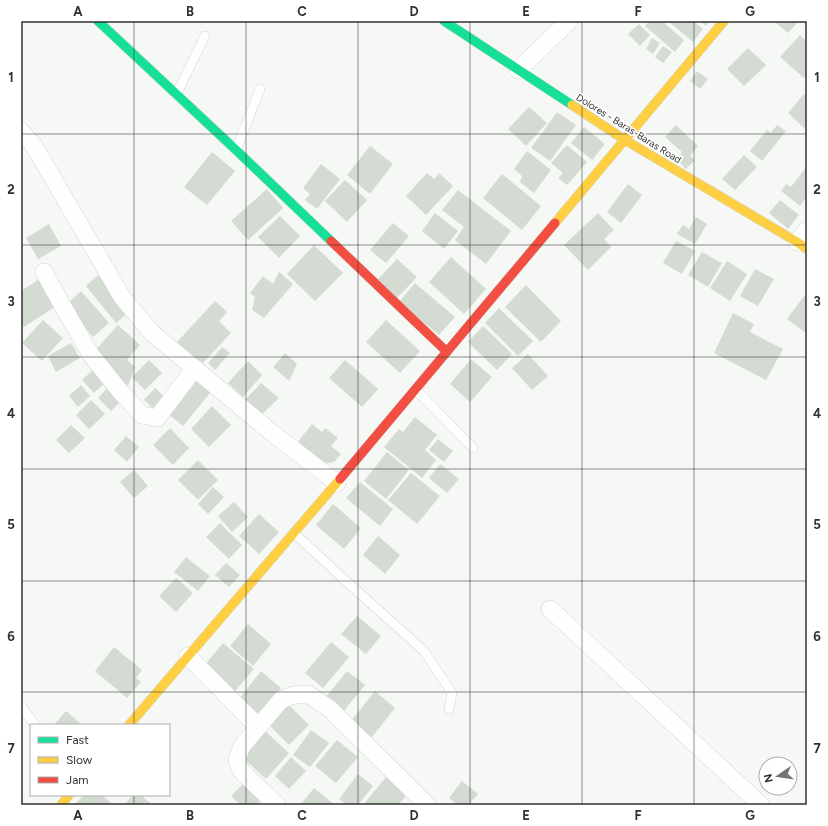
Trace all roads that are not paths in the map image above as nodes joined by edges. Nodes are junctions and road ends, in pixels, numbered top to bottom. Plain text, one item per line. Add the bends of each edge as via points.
1 (98, 21) edge
2 (111, 21) edge
3 (444, 21) edge
4 (569, 21) edge
5 (724, 21) edge
6 (109, 31) junction
7 (205, 36) dead end
8 (518, 70) junction
9 (260, 89) dead end
10 (176, 94) junction
11 (21, 131) edge
12 (624, 140) junction
13 (236, 150) junction
14 (804, 240) edge
15 (44, 272) dead end
16 (447, 352) junction
17 (195, 368) junction
18 (416, 390) junction
19 (473, 448) dead end
20 (337, 483) junction
21 (294, 533) junction
22 (550, 609) dead end
23 (188, 656) junction
24 (21, 706) edge
25 (449, 709) dead end
26 (34, 724) edge
27 (130, 724) edge
28 (258, 727) junction
29 (68, 796) edge
30 (61, 805) edge
31 (277, 805) edge
32 (427, 805) edge
33 (761, 805) edge

1 - 6 street
2 - 6 lane
3 - 8 street, Dolores - Baras-Baras Road
4 - 8 street
5 - 12 street
6 - 10 street
7 - 10 lane
8 - 12 street, Dolores - Baras-Baras Road
9 - 13 lane
10 - 13 street
11 - 17 street via 34,146 122,297 152,333
12 - 14 street, Dolores - Baras-Baras Road
12 - 16 street
13 - 16 street
15 - 17 street via 91,355 142,415 157,418
16 - 18 street
17 - 20 street
18 - 19 lane
18 - 20 street
20 - 21 street
21 - 23 street
21 - 25 lane via 424,651 452,693
22 - 33 street
23 - 27 street
23 - 28 street
24 - 26 lane
28 - 31 street via 242,746 237,759 242,772
28 - 32 street via 281,700 294,695 308,694 330,710
29 - 30 street

